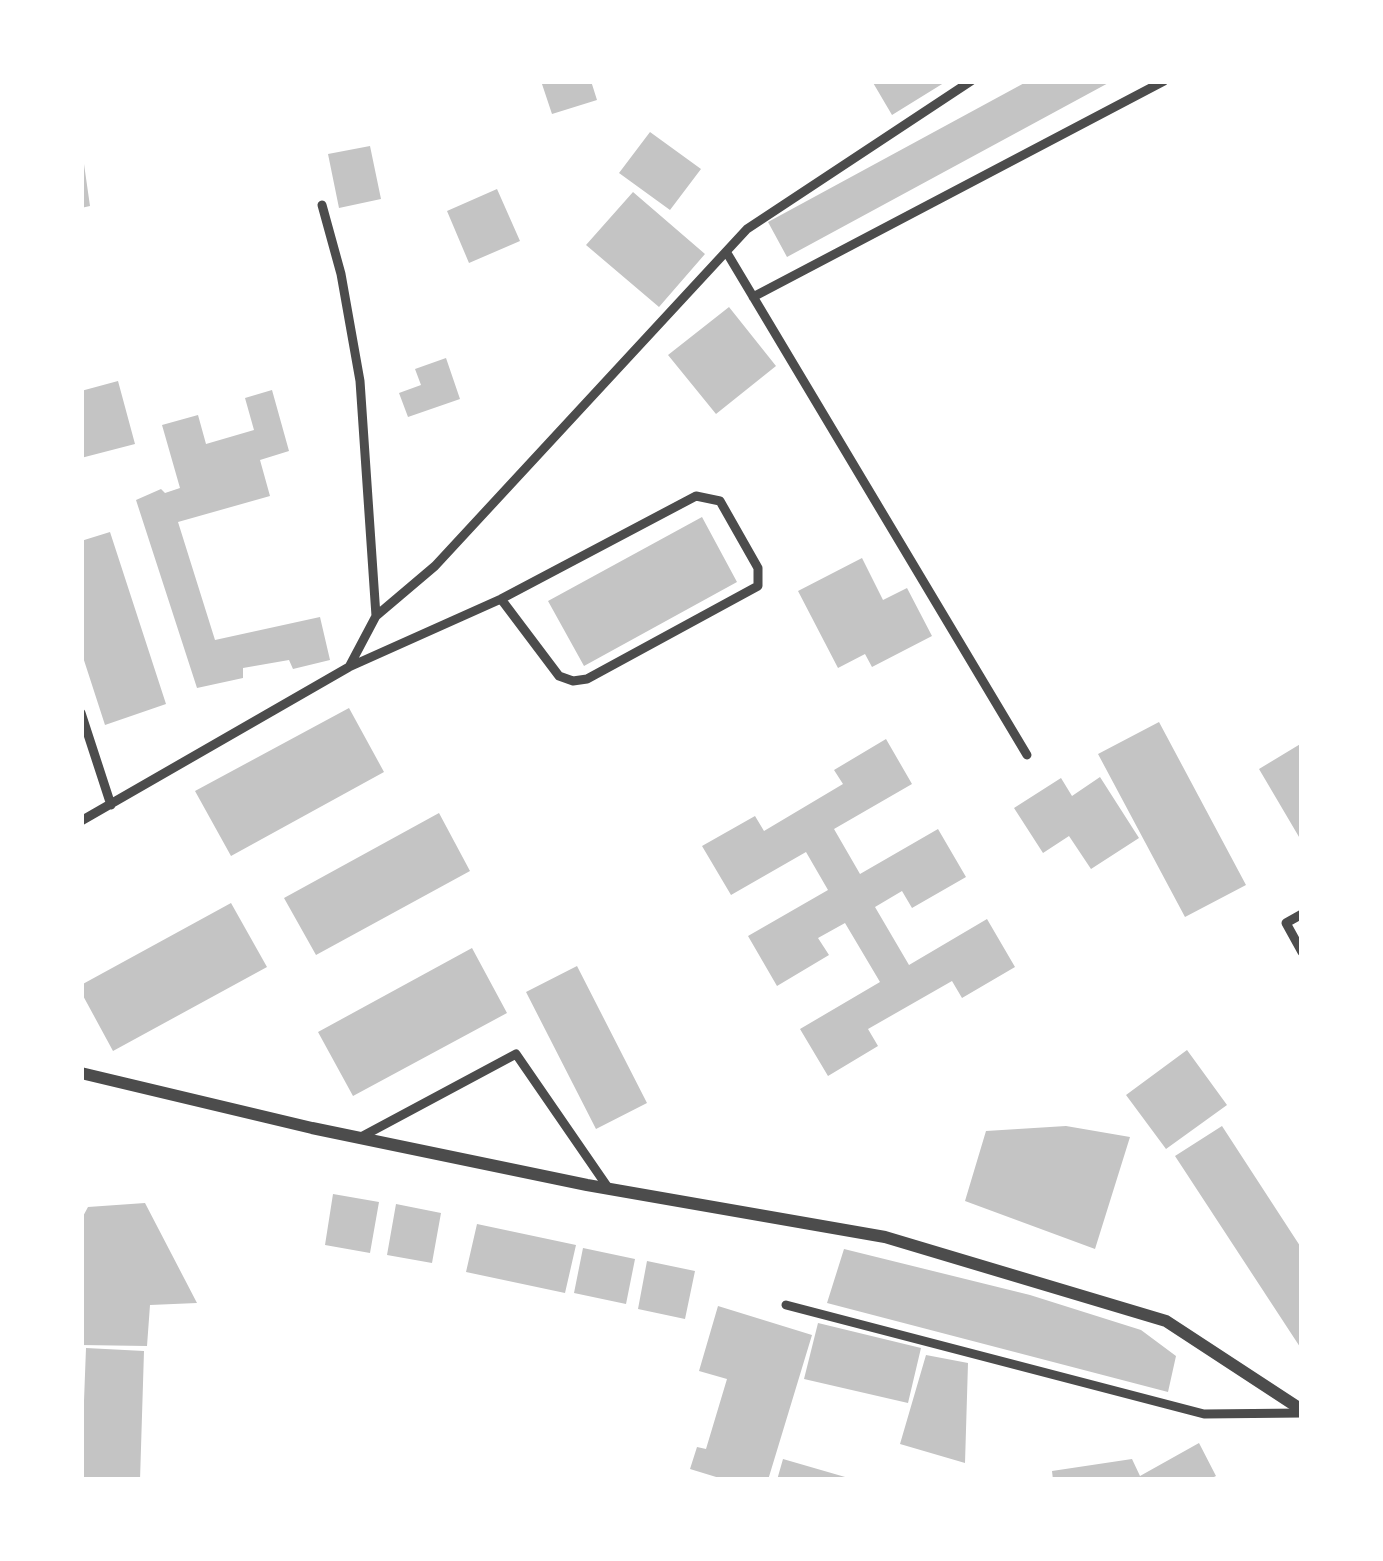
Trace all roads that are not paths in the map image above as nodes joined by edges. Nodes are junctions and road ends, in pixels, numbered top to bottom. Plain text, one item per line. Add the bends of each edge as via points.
1 (971, 81) edge
2 (1165, 81) edge
3 (322, 206) dead end
4 (727, 253) junction
5 (753, 297) junction
6 (501, 599) junction
7 (376, 616) junction
8 (349, 667) junction
9 (81, 713) edge
10 (1027, 755) dead end
11 (111, 805) junction
12 (81, 820) edge
13 (1302, 914) edge
14 (1302, 952) edge
15 (81, 1073) edge
16 (361, 1138) junction
17 (609, 1189) junction
18 (786, 1305) dead end
19 (1302, 1412) edge

1 - 4 lane via 747,229
2 - 5 lane
3 - 7 lane via 360,382
4 - 5 lane
4 - 7 lane via 435,566
5 - 10 lane
6 - 6 lane via 696,496 720,501 758,568 758,586 587,680 559,676
6 - 8 lane
7 - 8 lane
8 - 11 lane
9 - 11 lane
11 - 12 lane
13 - 14 lane via 1286,923
15 - 16 street
16 - 17 street
16 - 17 lane via 516,1054
17 - 19 street via 885,1237 1166,1321
18 - 19 lane via 1204,1414

